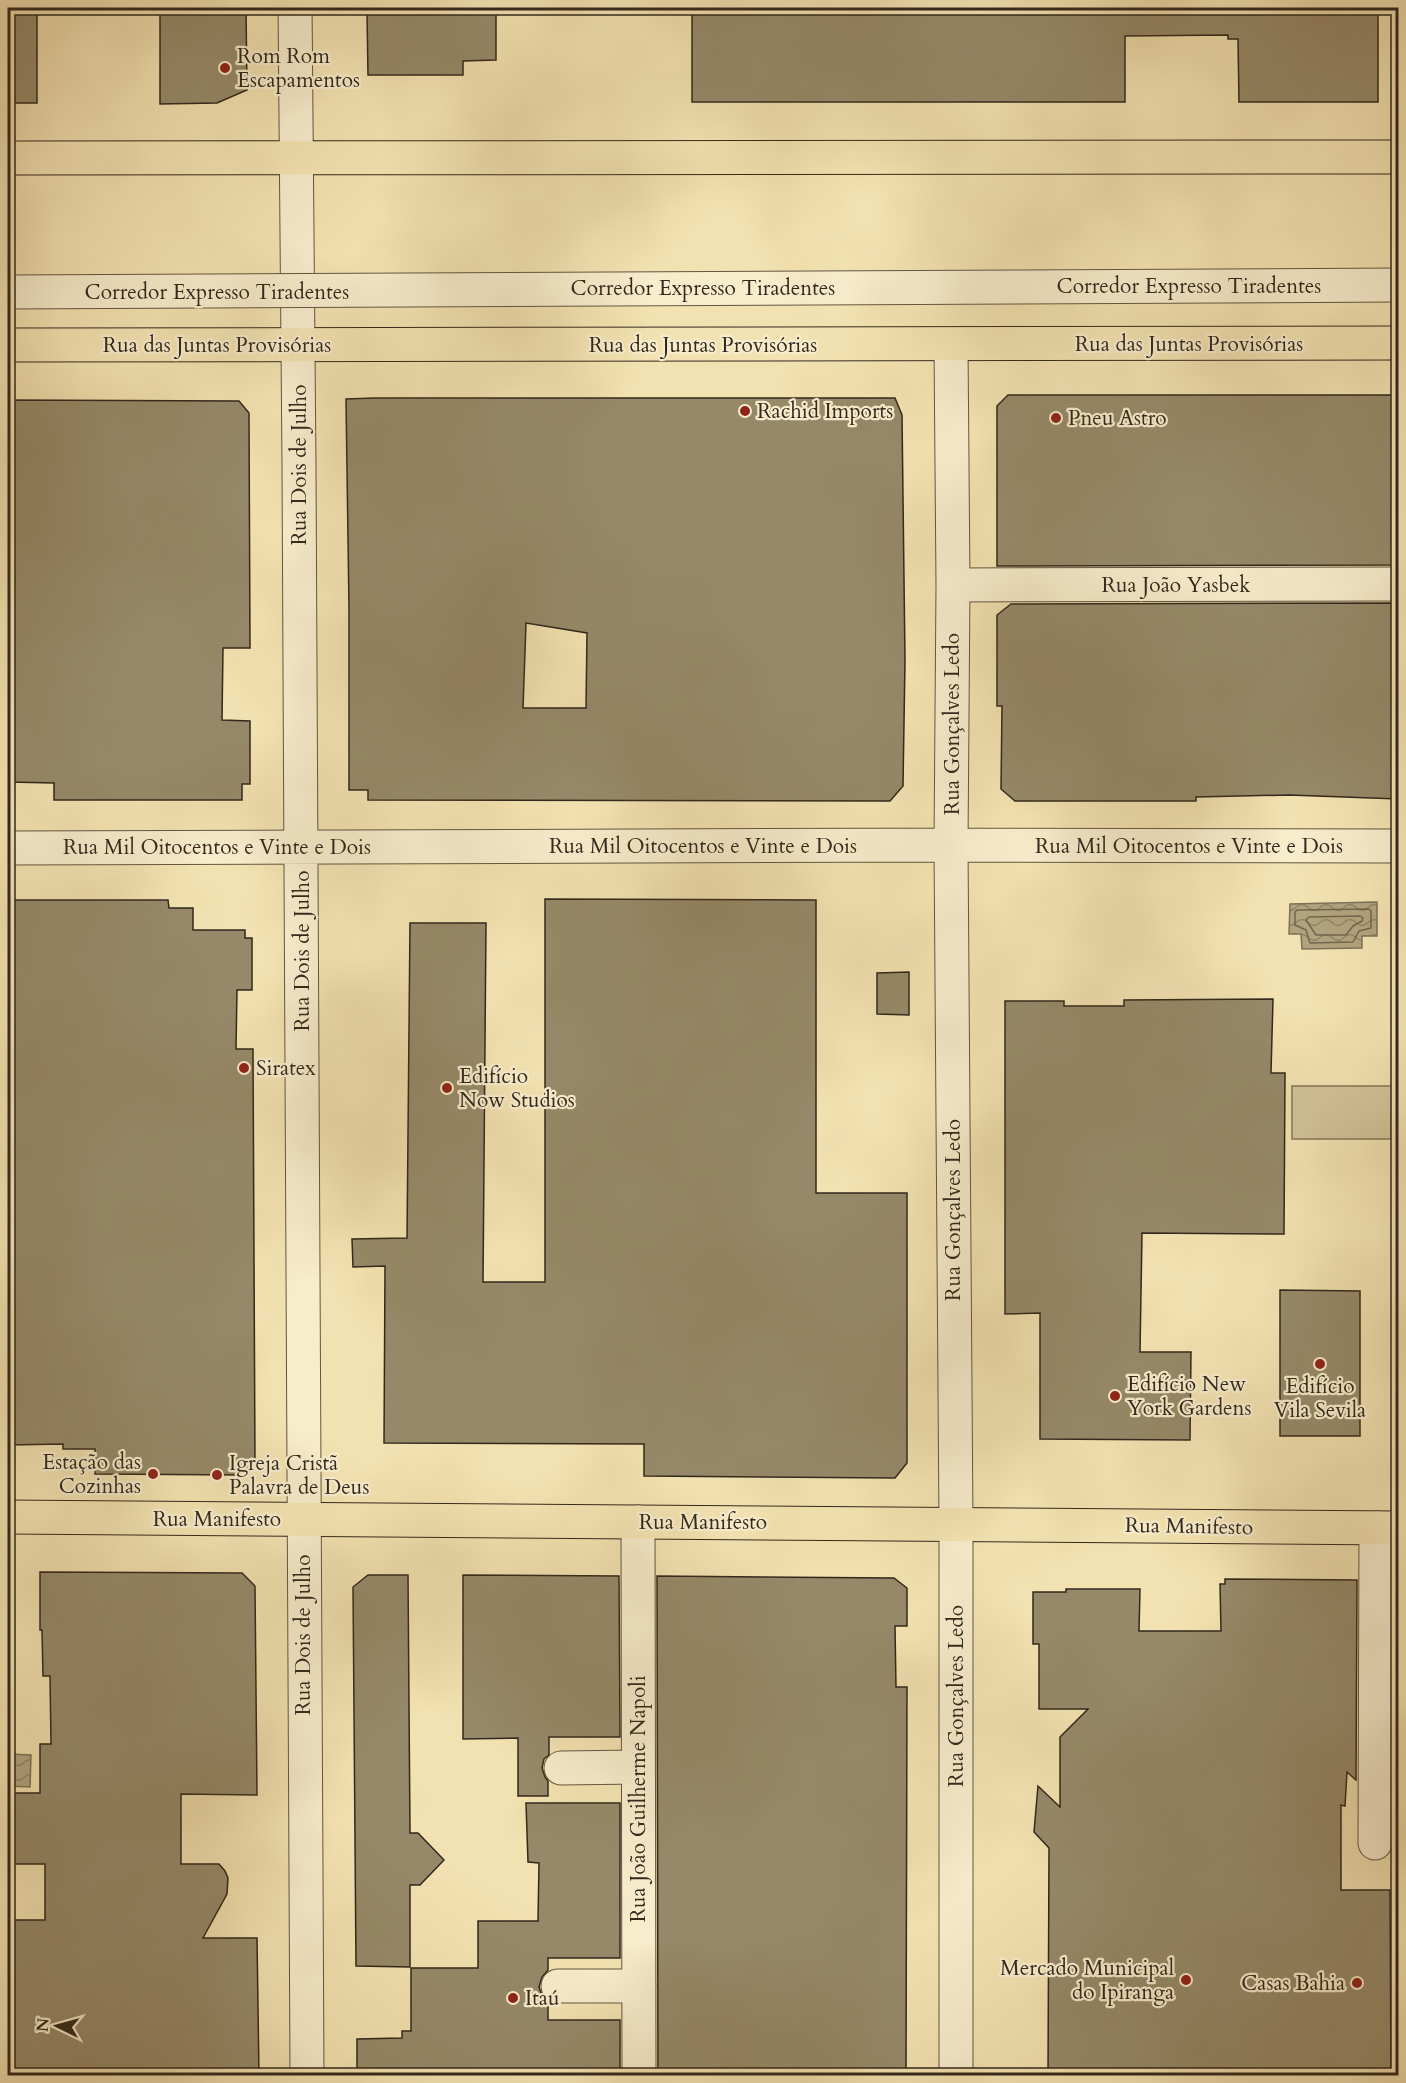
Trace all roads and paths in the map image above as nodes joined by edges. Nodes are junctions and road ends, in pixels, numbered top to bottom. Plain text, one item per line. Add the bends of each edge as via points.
1 (295, 8) edge
2 (1398, 157) edge
3 (8, 158) edge
4 (297, 159) junction
5 (1398, 285) edge
6 (8, 292) edge
7 (1398, 343) edge
8 (8, 345) edge
9 (951, 345) junction
10 (298, 346) junction
11 (1398, 584) edge
12 (953, 585) junction
13 (951, 845) junction
14 (1398, 846) edge
15 (302, 847) junction
16 (8, 848) edge
17 (8, 1518) edge
18 (303, 1520) junction
19 (638, 1522) junction
20 (956, 1524) junction
21 (1387, 1528) edge
22 (638, 1767) junction
23 (561, 1768) dead end
24 (1374, 1843) dead end
25 (558, 1986) dead end
26 (639, 1986) junction
27 (307, 2076) edge
28 (639, 2076) edge
29 (956, 2076) edge

1 - 4 street, Rua Dois de Julho
2 - 4 main road
3 - 4 main road
4 - 10 street, Rua Dois de Julho
5 - 6 street, Corredor Expresso Tiradentes, bridge
7 - 9 main road, Rua das Juntas Provisórias
8 - 10 main road, Rua das Juntas Provisórias
9 - 10 main road, Rua das Juntas Provisórias
9 - 12 street, Rua Gonçalves Ledo
10 - 15 street, Rua Dois de Julho
11 - 12 street, Rua João Yasbek
12 - 13 street, Rua Gonçalves Ledo
13 - 14 street, Rua Mil Oitocentos e Vinte e Dois
13 - 15 street, Rua Mil Oitocentos e Vinte e Dois
13 - 20 street, Rua Gonçalves Ledo
15 - 16 street, Rua Mil Oitocentos e Vinte e Dois
15 - 18 street, Rua Dois de Julho
17 - 18 main road, Rua Manifesto
18 - 19 main road, Rua Manifesto
18 - 27 street, Rua Dois de Julho
19 - 20 main road, Rua Manifesto
19 - 22 street, Rua João Guilherme Napoli
20 - 21 main road, Rua Manifesto
20 - 29 street, Rua Gonçalves Ledo
21 - 24 street via 1376,1600
22 - 23 street
22 - 26 street, Rua João Guilherme Napoli
25 - 26 street
26 - 28 street, Rua João Guilherme Napoli

